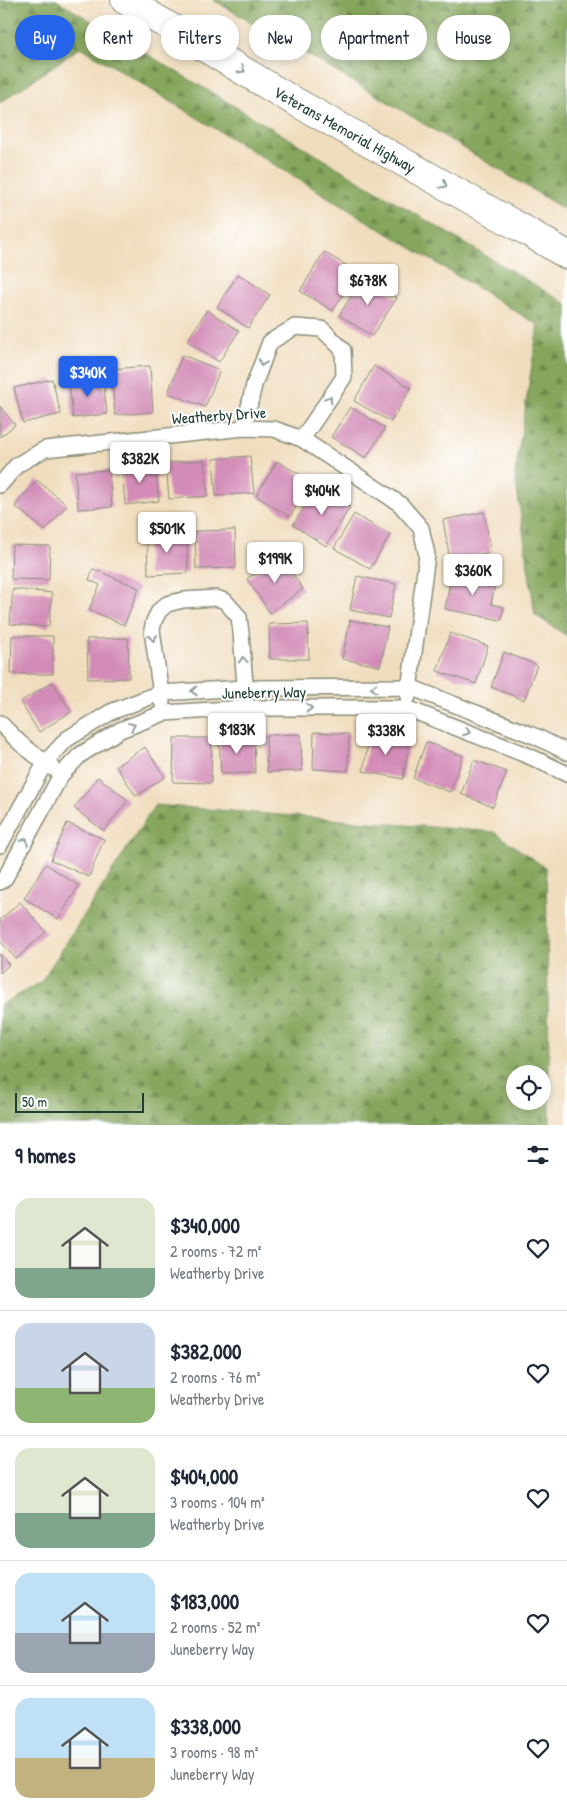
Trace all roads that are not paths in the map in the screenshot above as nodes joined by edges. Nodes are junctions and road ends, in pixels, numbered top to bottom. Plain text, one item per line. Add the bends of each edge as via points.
1 (125, 0) edge
2 (567, 255) edge
3 (244, 428) junction
4 (302, 439) junction
5 (0, 485) edge
6 (245, 688) junction
7 (410, 688) junction
8 (160, 692) junction
9 (247, 708) junction
10 (406, 708) junction
11 (164, 713) junction
12 (0, 723) edge
13 (537, 737) junction
14 (567, 752) edge
15 (528, 756) junction
16 (45, 763) junction
17 (567, 774) edge
18 (61, 775) junction
19 (0, 845) edge
20 (2, 878) edge

1 -> 2 highway, Veterans Memorial Highway via 287,97
3 - 4 street, Weatherby Drive via 274,428
4 -> 3 street via 344,377 343,350 322,329 295,327 270,342 254,386
3 - 5 street, Weatherby Drive via 45,449 17,465
4 - 7 street, Weatherby Drive via 400,504 421,528 427,555
7 -> 6 street, Juneberry Way
6 -> 8 street, Juneberry Way
6 -> 8 street via 239,617 225,601 216,598 183,600 167,604 159,611 152,630
6 - 9 street
7 - 10 street, Weatherby Drive
7 - 13 street, Juneberry Way
8 - 11 street
8 - 16 street, Juneberry Way via 111,712 67,739
9 -> 10 street, Juneberry Way
9 - 11 street, Juneberry Way
10 -> 15 street, Juneberry Way
18 -> 11 street, Juneberry Way via 80,755 120,730
12 - 16 street
13 - 14 street, Juneberry Way
13 - 15 street
15 - 17 street, Juneberry Way
16 - 18 street
16 - 19 street, Juneberry Way
20 -> 18 street, Juneberry Way

